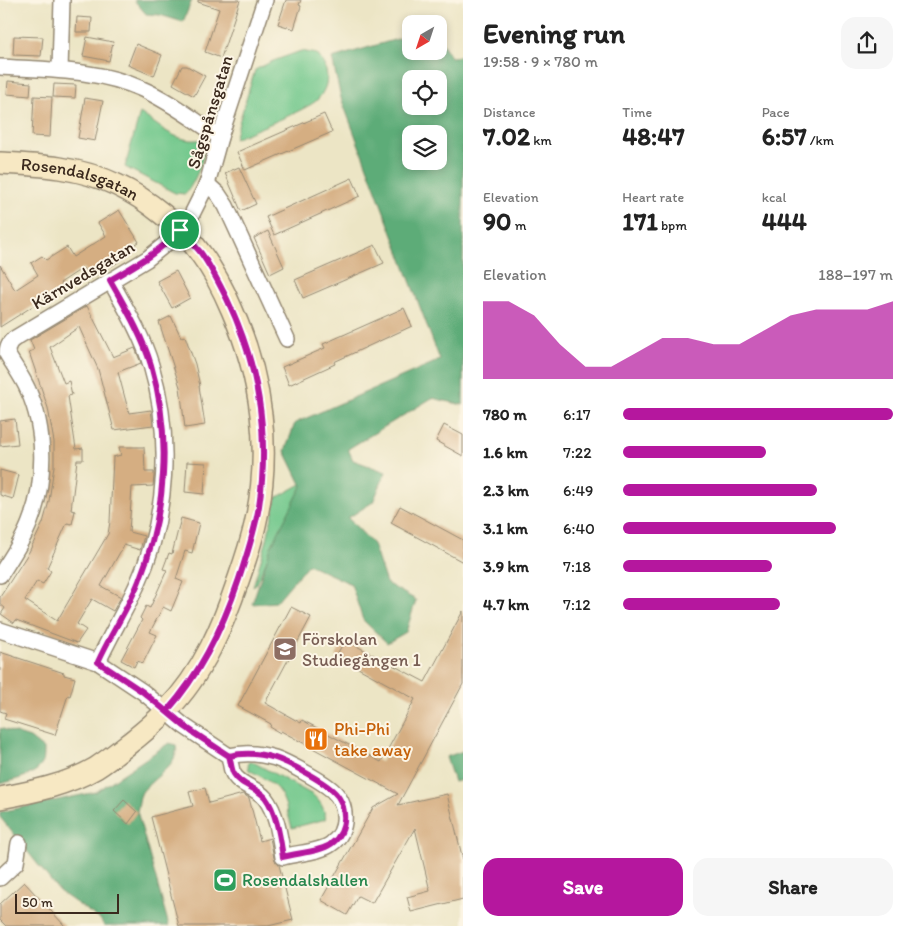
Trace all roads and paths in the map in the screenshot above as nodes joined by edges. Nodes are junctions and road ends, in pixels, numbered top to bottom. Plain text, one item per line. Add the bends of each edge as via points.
1 (62, 0) edge
2 (265, 0) edge
3 (0, 67) edge
4 (60, 70) junction
5 (220, 137) junction
6 (0, 163) edge
7 (207, 184) junction
8 (180, 230) junction
9 (110, 280) junction
10 (287, 339) dead end
11 (0, 575) edge
12 (0, 630) edge
13 (98, 662) junction
14 (167, 711) junction
15 (229, 756) junction
16 (0, 798) edge
17 (19, 843) dead end
18 (0, 878) edge

1 - 4 street
2 - 5 street, Sågspånsgatan
3 - 4 street
4 - 5 street via 112,78 143,89
5 - 7 street, Sågspånsgatan
6 - 8 street, Rosendalsgatan via 43,165 95,176 145,201
7 - 8 street, Sågspånsgatan via 194,212
7 - 10 street via 226,206
8 - 9 street, Kärnvedsgatan via 147,259
8 - 14 street, Rosendalsgatan via 212,270 245,341 259,394 263,463 255,526 223,624 193,677
9 - 11 street, Kärnvedsgatan via 11,340 7,347 7,354 36,411 42,459 31,520
9 - 13 street via 151,366 164,451 162,496 147,559 138,584
12 - 13 street
13 - 14 street
14 - 15 street
14 - 16 street, Rosendalsgatan via 120,752 94,769 49,787
15 - 15 street via 232,773 258,791 270,805 283,857 320,849 339,836 345,821 343,809 337,796 324,784 274,758 243,752
17 - 18 street via 16,863

